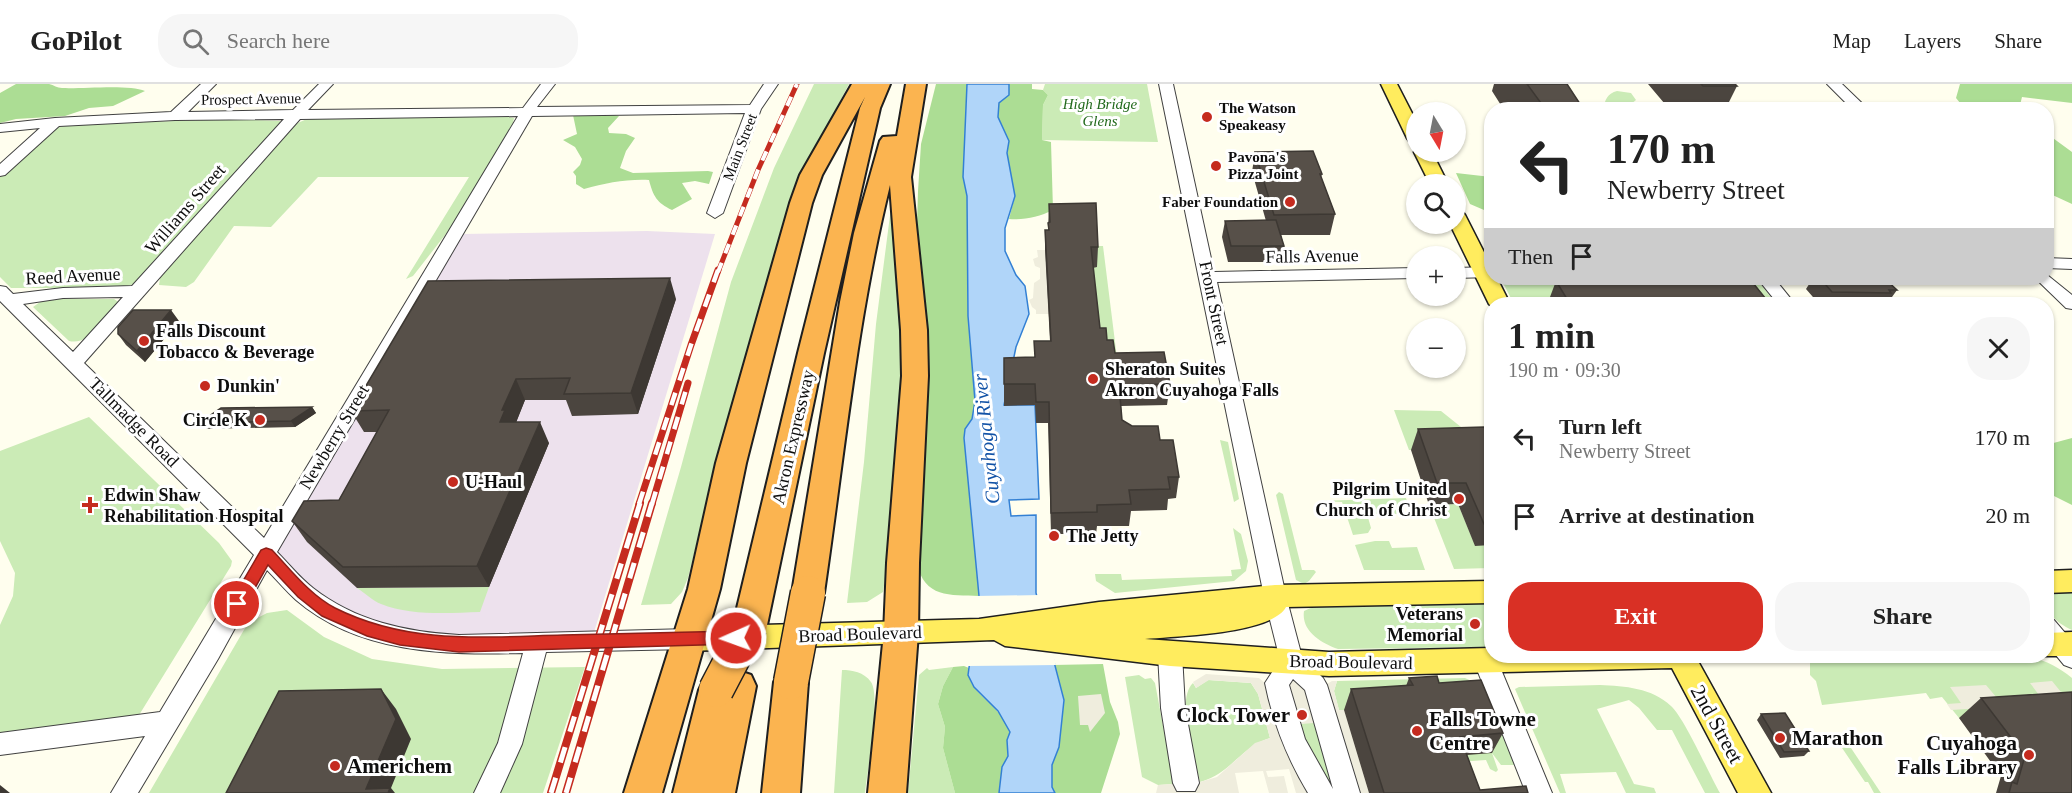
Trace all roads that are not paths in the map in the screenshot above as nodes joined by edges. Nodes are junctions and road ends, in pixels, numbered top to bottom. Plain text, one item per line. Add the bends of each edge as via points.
1 (209, 84) edge
2 (326, 84) edge
3 (548, 84) edge
4 (771, 84) edge
5 (862, 84) edge
6 (880, 84) edge
7 (915, 84) edge
8 (1166, 84) edge
9 (1389, 84) edge
10 (1834, 84) edge
11 (1853, 102) edge
12 (754, 110) junction
13 (527, 112) junction
14 (297, 115) junction
15 (175, 116) junction
16 (1406, 118) edge
17 (55, 122) junction
18 (0, 128) edge
19 (0, 172) edge
20 (715, 213) dead end
21 (1466, 234) edge
22 (2054, 263) edge
23 (2072, 264) edge
24 (1484, 267) edge
25 (1484, 272) edge
26 (1406, 273) edge
27 (1466, 273) edge
28 (1208, 276) junction
29 (1771, 285) edge
30 (2051, 285) edge
31 (138, 291) junction
32 (5, 296) edge
33 (1781, 297) edge
34 (2072, 304) edge
35 (74, 362) junction
36 (266, 554) junction
37 (2072, 581) edge
38 (2054, 582) edge
39 (1484, 592) edge
40 (1275, 596) junction
41 (1101, 630) junction
42 (979, 631) junction
43 (901, 633) junction
44 (689, 639) junction
45 (537, 643) junction
46 (1170, 654) junction
47 (1292, 662) junction
48 (1484, 662) edge
49 (1486, 663) edge
50 (1684, 663) edge
51 (727, 688) junction
52 (168, 722) junction
53 (0, 744) edge
54 (784, 782) edge
55 (1186, 783) dead end
56 (124, 793) edge
57 (487, 793) edge
58 (643, 793) edge
59 (692, 793) edge
60 (716, 793) edge
61 (887, 793) edge
62 (1322, 793) edge
63 (1347, 793) edge
64 (1539, 793) edge
65 (1755, 793) edge

1 - 15 street
2 - 14 street, Williams Street
3 - 13 street, Newberry Street
4 - 12 street, Main Street
5 - 44 highway via 811,176 801,203 731,463
6 - 51 highway, Akron Expressway, bridge via 870,108 754,610
7 - 43 highway via 900,177 915,376
7 - 54 highway, Akron Expressway, bridge via 894,127 866,233 853,302 791,682
8 - 28 street, Front Street
9 - 16 main road
10 - 11 street
12 - 13 street, Prospect Avenue
12 - 20 street, Main Street
13 - 14 street, Prospect Avenue
13 - 36 street, Newberry Street
14 - 15 street, Prospect Avenue
14 - 31 street, Williams Street
15 - 17 street, Prospect Avenue
17 - 18 street, Prospect Avenue
17 - 19 street
21 - 24 main road
22 - 23 street
25 - 27 street
26 - 28 street, Falls Avenue
28 - 40 street, Front Street
29 - 33 street
30 - 34 street
31 - 32 street, Reed Avenue
31 - 35 street, Williams Street
32 - 35 street, Tallmadge Road
35 - 36 street, Tallmadge Road
36 - 45 street, Broad Boulevard via 295,585 328,611 372,631 430,644
36 - 52 street, Newberry Street
37 - 38 main road
39 - 40 main road
40 - 41 main road via 1273,605 1254,616
40 - 47 street, Front Street
41 - 42 main road, Broad Boulevard
41 - 42 main road, Broad Boulevard via 1039,639
41 - 46 main road, Broad Boulevard
42 - 43 main road, Broad Boulevard
43 - 44 main road, Broad Boulevard
43 - 61 highway
44 - 45 street, Broad Boulevard
44 - 58 highway
45 - 57 street via 510,744
46 - 47 main road, Broad Boulevard
46 - 55 street via 1173,708
47 - 48 main road, Broad Boulevard
47 - 62 street via 1277,682 1282,713 1298,754
47 - 63 street, Front Street via 1315,686
49 - 64 street
50 - 65 main road, 2nd Street
51 - 59 highway
51 - 60 highway
52 - 53 street
52 - 56 street, Newberry Street

